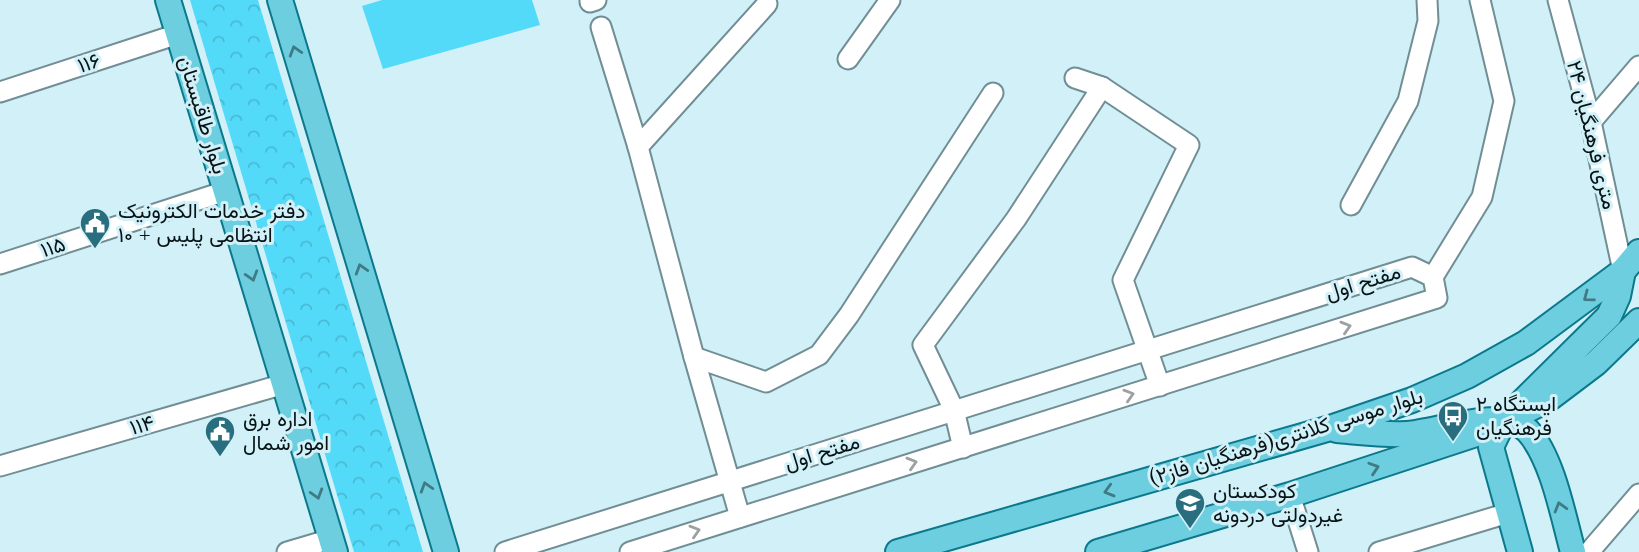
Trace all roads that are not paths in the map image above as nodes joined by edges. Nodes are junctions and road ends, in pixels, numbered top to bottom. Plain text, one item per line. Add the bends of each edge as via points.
1 (168, 0) edge
2 (280, 0) edge
3 (890, 0) edge
4 (1427, 0) edge
5 (1480, 0) edge
6 (1558, 0) edge
7 (767, 4) dead end
8 (601, 27) dead end
9 (178, 34) junction
10 (848, 59) dead end
11 (1639, 65) edge
12 (1075, 78) dead end
13 (1102, 86) junction
14 (0, 92) edge
15 (993, 93) dead end
16 (1591, 121) junction
17 (638, 147) junction
18 (226, 191) junction
19 (1350, 205) dead end
20 (1631, 261) edge
21 (0, 264) edge
22 (1433, 277) junction
23 (1639, 321) edge
24 (1148, 349) junction
25 (694, 357) junction
26 (284, 384) junction
27 (1160, 386) junction
28 (954, 410) junction
29 (1504, 421) junction
30 (1327, 429) junction
31 (962, 448) junction
32 (0, 466) edge
33 (729, 481) junction
34 (1639, 494) edge
35 (1290, 495) junction
36 (1508, 513) junction
37 (740, 517) junction
38 (333, 545) edge
39 (287, 552) edge
40 (446, 552) edge
41 (505, 552) edge
42 (630, 552) edge
43 (898, 552) edge
44 (1098, 552) edge
45 (1308, 552) edge
46 (1379, 552) edge
47 (1520, 552) edge
48 (1573, 552) edge
49 (1589, 552) edge

1 - 9 main road, بلوار طاقبستان
40 -> 2 main road
3 - 10 street
4 - 19 street via 1428,21 1408,101
5 - 22 street via 1504,101 1482,197
6 - 16 street, ۲۴ متری فرهنگیان
7 - 17 street
8 - 17 street
9 - 14 street, ۱۱۶
9 - 18 main road, بلوار طاقبستان
11 - 16 street
12 - 13 street
13 - 24 street via 1189,145 1123,281
13 - 28 street via 1016,219 923,345
15 - 25 street via 819,355 766,382
16 - 20 street, ۲۴ متری فرهنگیان
17 - 25 street
18 - 21 street, ۱۱۵
18 -> 26 main road, بلوار طاقبستان
20 - 29 main road via 1609,316
20 -> 30 main road, بلوار موسی کلانتری(فرهنگیان فاز۲) via 1508,355 1412,400
22 - 24 street, مفتح اول via 1412,267
27 -> 22 street, مفتح اول via 1437,298
23 - 29 main road via 1547,400
24 - 27 street
24 - 28 street, مفتح اول
25 - 33 street
26 - 32 street, ۱۱۴
26 -> 38 main road, بلوار طاقبستان
31 -> 27 street, مفتح اول
28 - 31 street
28 - 33 street, مفتح اول
29 - 30 main road via 1409,434
35 -> 29 main road via 1453,443
29 - 36 main road via 1491,447
48 -> 29 main road via 1546,462 1528,432
30 -> 43 main road, بلوار موسی کلانتری(فرهنگیان فاز۲)
37 -> 31 street, مفتح اول
33 - 37 street
33 - 41 street, مفتح اول
34 - 49 street
35 - 44 main road
35 - 45 street
36 - 46 street
36 - 47 main road
42 -> 37 street, مفتح اول
38 - 39 street

